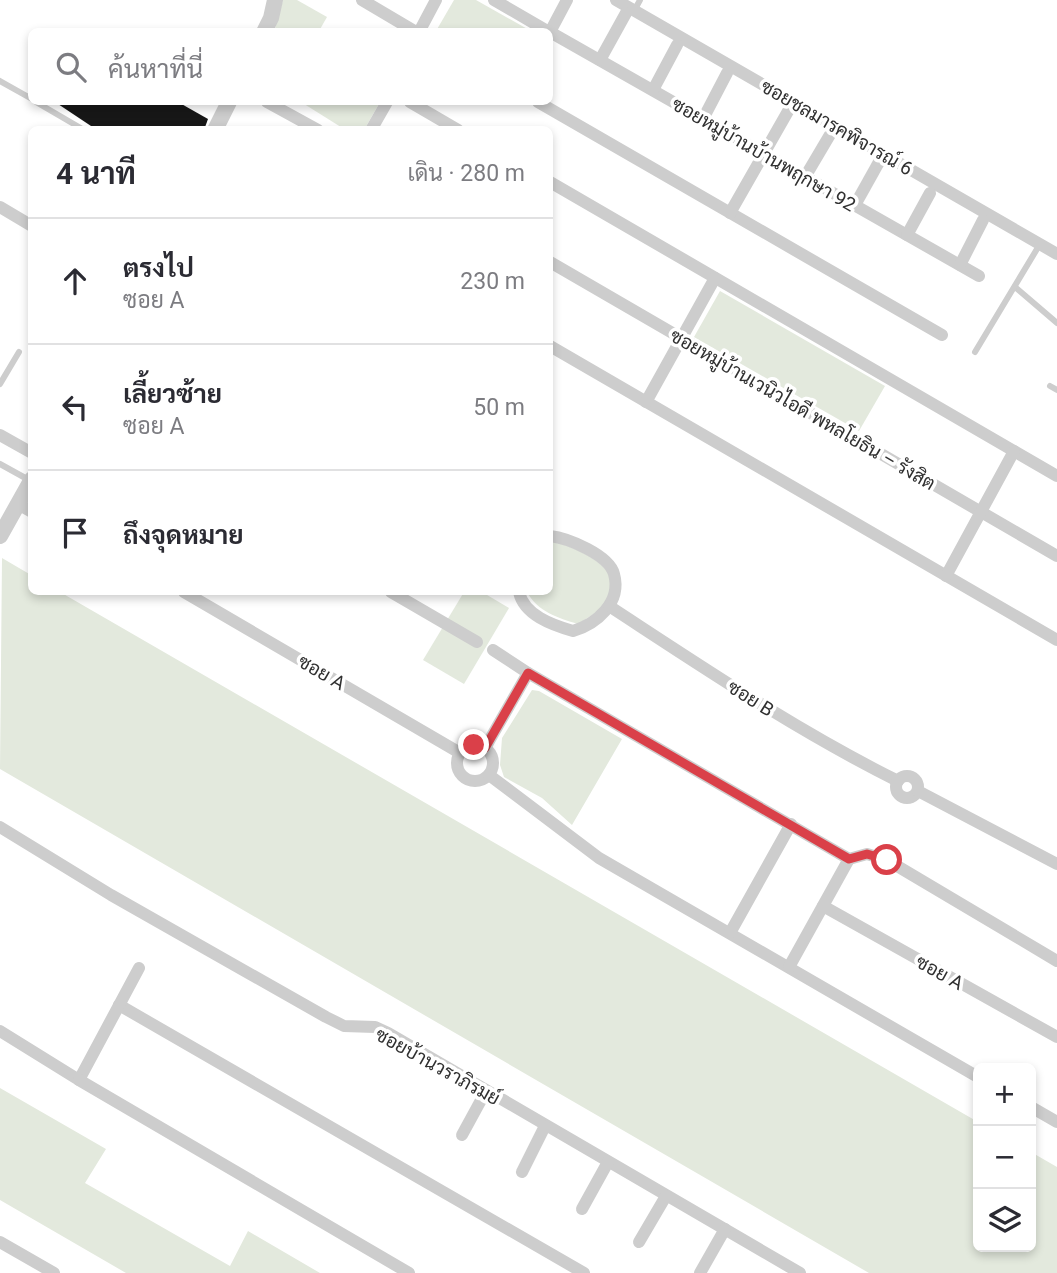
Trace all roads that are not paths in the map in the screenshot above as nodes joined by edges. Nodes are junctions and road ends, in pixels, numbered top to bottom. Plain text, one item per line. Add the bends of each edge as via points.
1 (275, 0) edge
2 (362, 0) edge
3 (436, 0) edge
4 (567, 0) edge
5 (616, 0) edge
6 (498, 1) edge
7 (634, 8) edge
8 (266, 28) edge
9 (411, 28) edge
10 (420, 28) edge
11 (543, 28) edge
12 (552, 28) edge
13 (553, 34) edge
14 (677, 45) dead end
15 (600, 61) junction
16 (727, 73) dead end
17 (0, 81) edge
18 (653, 90) junction
19 (28, 97) edge
20 (41, 105) edge
21 (228, 105) edge
22 (272, 105) edge
23 (385, 105) edge
24 (415, 105) edge
25 (543, 105) edge
26 (791, 106) dead end
27 (703, 119) junction
28 (76, 126) edge
29 (217, 126) edge
30 (310, 126) edge
31 (373, 126) edge
32 (451, 126) edge
33 (831, 133) dead end
34 (764, 153) junction
35 (879, 162) dead end
36 (805, 177) junction
37 (553, 184) edge
38 (930, 193) dead end
39 (855, 205) junction
40 (0, 208) edge
41 (730, 213) junction
42 (983, 220) dead end
43 (28, 224) edge
44 (907, 235) junction
45 (1040, 244) junction
46 (1057, 254) edge
47 (553, 264) edge
48 (960, 265) junction
49 (979, 276) dead end
50 (715, 278) junction
51 (1015, 287) junction
52 (1057, 323) edge
53 (942, 335) dead end
54 (682, 338) junction
55 (553, 348) edge
56 (19, 352) dead end
57 (975, 352) dead end
58 (0, 384) edge
59 (646, 402) junction
60 (0, 435) edge
61 (28, 451) edge
62 (1014, 451) junction
63 (0, 464) edge
64 (1057, 476) edge
65 (28, 484) edge
66 (25, 508) edge
67 (981, 512) junction
68 (5, 517) edge
69 (0, 536) edge
70 (553, 536) edge
71 (1057, 556) edge
72 (946, 576) junction
73 (189, 595) edge
74 (396, 595) edge
75 (520, 595) edge
76 (609, 606) junction
77 (1057, 640) edge
78 (477, 642) dead end
79 (493, 650) dead end
80 (528, 673) junction
81 (485, 748) junction
82 (460, 753) junction
83 (489, 775) junction
84 (791, 824) junction
85 (0, 827) edge
86 (849, 859) junction
87 (1057, 864) edge
88 (823, 906) junction
89 (730, 933) junction
90 (1057, 961) edge
91 (789, 967) junction
92 (139, 968) dead end
93 (119, 1004) junction
94 (0, 1031) edge
95 (1057, 1037) edge
96 (973, 1074) edge
97 (79, 1080) junction
98 (486, 1091) junction
99 (1036, 1110) edge
100 (1057, 1122) edge
101 (545, 1126) junction
102 (462, 1135) dead end
103 (608, 1162) junction
104 (522, 1172) dead end
105 (666, 1196) junction
106 (582, 1209) dead end
107 (725, 1230) junction
108 (639, 1241) dead end
109 (0, 1242) edge
110 (783, 1269) edge
111 (54, 1273) edge
112 (409, 1273) edge
113 (584, 1273) edge
114 (700, 1273) edge
115 (800, 1273) edge

1 - 8 street
2 - 9 street
3 - 10 street
4 - 12 street
5 - 7 street, ซอยชลมารคพิจารณ์ 6
6 - 11 street, ซอยหมู่บ้านบ้านพฤกษา 92
7 - 15 street
7 - 45 street, ซอยชลมารคพิจารณ์ 6
13 - 15 street, ซอยหมู่บ้านบ้านพฤกษา 92
14 - 18 street
15 - 18 street, ซอยหมู่บ้านบ้านพฤกษา 92
16 - 27 street
17 - 19 lane
18 - 27 street, ซอยหมู่บ้านบ้านพฤกษา 92
20 - 28 lane
21 - 29 street
22 - 30 street
23 - 31 street
24 - 32 street
25 - 41 street
26 - 34 street
27 - 34 street, ซอยหมู่บ้านบ้านพฤกษา 92
33 - 36 street
34 - 36 street, ซอยหมู่บ้านบ้านพฤกษา 92
34 - 41 street
35 - 39 street
36 - 39 street, ซอยหมู่บ้านบ้านพฤกษา 92
37 - 50 street
38 - 44 street
39 - 44 street, ซอยหมู่บ้านบ้านพฤกษา 92
40 - 43 street
41 - 53 street
42 - 48 street
44 - 48 street, ซอยหมู่บ้านบ้านพฤกษา 92
45 - 46 street, ซอยชลมารคพิจารณ์ 6
45 - 51 lane
47 - 54 street, ซอยหมู่บ้านเวนิวไอดี พหลโยธิน – รังสิต
48 - 49 street, ซอยหมู่บ้านบ้านพฤกษา 92
50 - 54 street
50 - 62 street
51 - 52 lane
51 - 57 lane
54 - 59 street
54 - 67 street, ซอยหมู่บ้านเวนิวไอดี พหลโยธิน – รังสิต
55 - 59 street
56 - 58 lane
59 - 72 street
60 - 61 street
62 - 64 street
62 - 67 street
63 - 65 lane
66 - 68 street
67 - 71 street, ซอยหมู่บ้านเวนิวไอดี พหลโยธิน – รังสิต
67 - 72 street
68 - 69 street
70 - 76 street via 581,546 607,564 614,573 615,590
72 - 77 street
73 - 82 street, ซอย A
74 - 78 street
75 - 76 street via 534,613 573,632 600,618
76 - 87 street, ซอย B via 826,744 898,782 907,776 914,778 918,791
79 - 80 street
80 - 81 street
80 - 84 street
81 - 82 street via 474,745
81 - 83 street via 493,764
82 - 83 street via 457,765 462,775 473,780
83 - 89 street via 599,858
84 - 86 street
84 - 89 street
85 - 98 street, ซอยบ้านวราภิรมย์ via 326,1017 344,1026 375,1027 388,1033
86 - 88 street
86 - 90 street via 867,854 887,860
88 - 91 street
88 - 95 street, ซอย A
89 - 91 street
91 - 96 street
92 - 93 street
93 - 97 street
93 - 113 street
94 - 97 street
97 - 112 street
98 - 101 street, ซอยบ้านวราภิรมย์
98 - 102 street
99 - 100 street
101 - 103 street, ซอยบ้านวราภิรมย์
101 - 104 street
103 - 105 street, ซอยบ้านวราภิรมย์
103 - 106 street
105 - 107 street, ซอยบ้านวราภิรมย์
105 - 108 street
107 - 110 street, ซอยบ้านวราภิรมย์
107 - 114 street
109 - 111 street
110 - 115 street, ซอยบ้านวราภิรมย์

